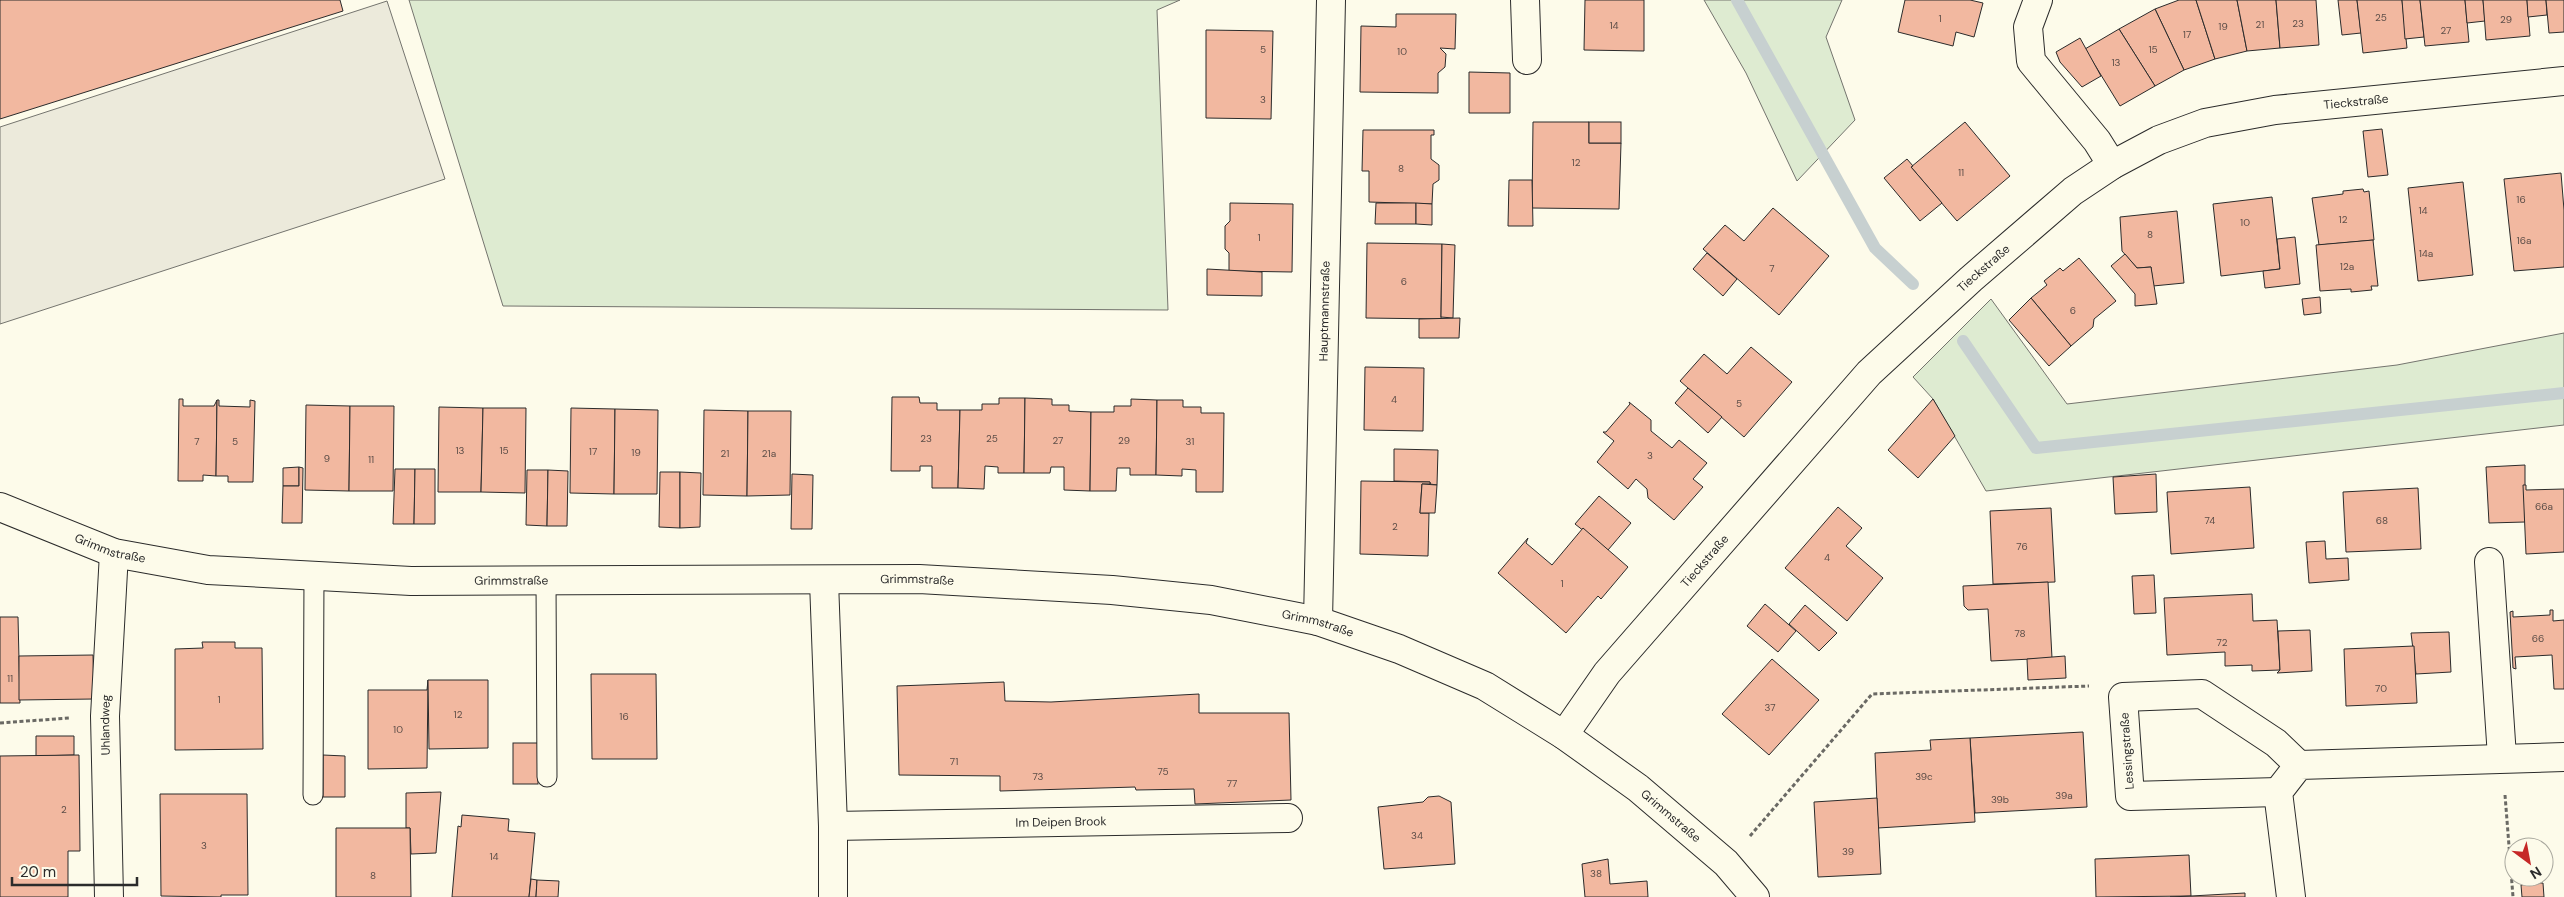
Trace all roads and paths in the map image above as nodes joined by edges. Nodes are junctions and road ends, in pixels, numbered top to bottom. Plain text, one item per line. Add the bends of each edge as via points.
1 (1331, 0) edge
2 (1526, 0) edge
3 (2038, 0) edge
4 (1527, 60) dead end
5 (2564, 81) edge
6 (2112, 165) junction
7 (0, 507) edge
8 (114, 553) junction
9 (2489, 562) dead end
10 (314, 576) junction
11 (546, 580) junction
12 (824, 580) junction
13 (1318, 621) junction
14 (2123, 697) junction
15 (105, 716) junction
16 (0, 723) edge
17 (1564, 735) junction
18 (2564, 756) edge
19 (2502, 757) junction
20 (2299, 764) junction
21 (547, 778) dead end
22 (2278, 792) junction
23 (313, 794) dead end
24 (1288, 818) dead end
25 (834, 826) junction
26 (1726, 863) junction
27 (109, 897) edge
28 (834, 897) edge
29 (1755, 897) edge
30 (2291, 897) edge
31 (2513, 897) edge

1 - 13 street, Hauptmannstraße
2 - 4 street
3 - 6 street via 2028,27 2031,61 2097,141
5 - 6 street, Tieckstraße via 2275,110 2205,123 2159,140
6 - 17 street, Tieckstraße via 2073,191 1869,373 1607,673
7 - 8 street, Grimmstraße
8 - 10 street, Grimmstraße via 208,570
8 - 15 street, Uhlandweg
9 - 19 street
10 - 11 street, Grimmstraße via 411,581
10 - 23 lane
11 - 12 street, Grimmstraße
11 - 21 lane
12 - 13 street, Grimmstraße via 919,579 1112,590 1211,600
12 - 25 street
13 - 17 street, Grimmstraße via 1399,649 1486,686
14 - 20 street, Lessingstraße via 2202,694 2276,743
14 - 22 street, Lessingstraße via 2130,796
14 - 26 path via 2104,685 1872,694
15 - 16 path
15 - 27 street, Uhlandweg
17 - 26 street, Grimmstraße via 1638,788
18 - 19 street
19 - 20 street
19 - 31 path
20 - 22 street
22 - 30 street
24 - 25 street, Im Deipen Brook
25 - 28 street
26 - 29 street, Grimmstraße

